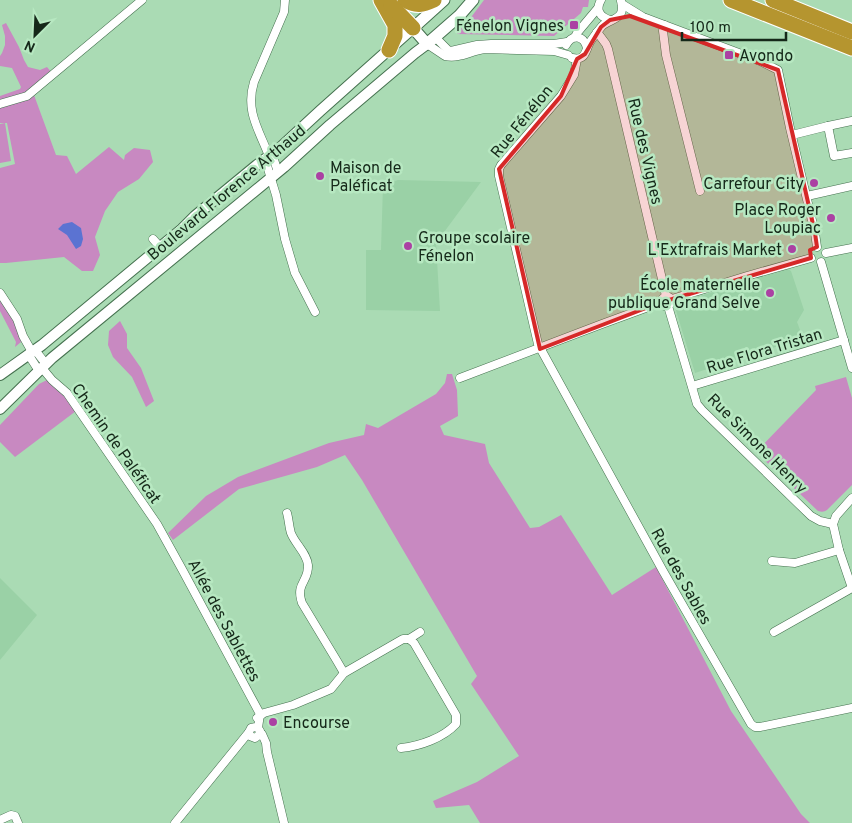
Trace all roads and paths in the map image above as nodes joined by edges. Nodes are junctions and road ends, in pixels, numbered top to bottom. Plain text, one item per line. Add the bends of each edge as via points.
1 (142, 0) edge
2 (285, 0) edge
3 (381, 0) edge
4 (386, 0) edge
5 (402, 0) edge
6 (406, 0) edge
7 (434, 0) edge
8 (444, 0) edge
9 (473, 0) edge
10 (730, 0) edge
11 (773, 0) edge
12 (621, 2) edge
13 (599, 4) edge
14 (618, 17) junction
15 (643, 17) junction
16 (610, 20) junction
17 (416, 25) junction
18 (664, 25) junction
19 (597, 32) junction
20 (852, 32) edge
21 (575, 37) junction
22 (431, 40) junction
23 (567, 42) junction
24 (587, 48) junction
25 (852, 48) edge
26 (389, 50) junction
27 (568, 55) junction
28 (577, 59) junction
29 (0, 104) edge
30 (852, 121) edge
31 (828, 126) junction
32 (792, 135) junction
33 (852, 152) edge
34 (269, 156) junction
35 (274, 175) junction
36 (852, 186) edge
37 (700, 191) dead end
38 (807, 196) junction
39 (817, 247) junction
40 (852, 248) edge
41 (826, 253) junction
42 (811, 258) junction
43 (821, 262) junction
44 (0, 293) edge
45 (667, 301) junction
46 (315, 312) dead end
47 (844, 340) junction
48 (540, 349) junction
49 (32, 352) junction
50 (852, 365) edge
51 (42, 367) junction
52 (0, 375) edge
53 (460, 378) dead end
54 (692, 386) junction
55 (0, 409) edge
56 (852, 498) edge
57 (287, 513) dead end
58 (833, 524) junction
59 (165, 538) joint
60 (839, 550) junction
61 (772, 561) dead end
62 (852, 588) edge
63 (420, 632) dead end
64 (774, 632) dead end
65 (409, 639) junction
66 (344, 673) junction
67 (852, 708) edge
68 (260, 714) junction
69 (254, 733) junction
70 (401, 748) dead end
71 (0, 820) edge
72 (18, 823) edge
73 (176, 823) edge
74 (284, 823) edge

1 - 29 street via 27,96
2 - 34 street via 284,12 254,82 250,101
3 - 26 highway via 395,25 395,36
4 - 17 highway
5 - 17 highway
6 - 7 highway via 417,5
8 - 17 main road, Boulevard Florence Arthaud
9 - 22 main road, Boulevard Florence Arthaud
10 - 25 highway
11 - 20 highway
12 - 14 street via 622,11
12 - 15 street
13 - 16 street via 602,17
13 - 21 street
14 - 15 street
14 - 16 street
15 - 18 street
16 - 19 street
17 - 22 main road
17 - 26 street, Boulevard Florence Arthaud
18 - 32 street via 778,70
18 - 37 street via 666,55
19 - 24 street
19 - 45 street, Rue des Vignes via 608,49
21 - 23 street
21 - 24 street via 583,40
22 - 23 street via 455,51 477,45
22 - 27 street via 445,56 456,58 485,49 554,51
22 - 35 street, Boulevard Florence Arthaud
23 - 27 street
24 - 28 street via 583,57
26 - 34 street, Boulevard Florence Arthaud
27 - 28 street
28 - 48 street, Rue Fénélon via 574,75 560,96 499,169
30 - 31 street
31 - 32 street
31 - 33 street via 834,156
32 - 38 street
34 - 35 street
34 - 49 street, Boulevard Florence Arthaud via 182,229 156,243
35 - 46 street via 277,204 295,273
35 - 51 street, Boulevard Florence Arthaud
36 - 38 street
38 - 39 street
39 - 41 street
39 - 42 street via 811,251
40 - 41 street
41 - 43 street
42 - 43 street
42 - 45 street
43 - 47 street
44 - 49 street via 17,319
45 - 48 street
45 - 54 street, Rue Simone Henry
47 - 50 street
47 - 54 street, Rue Flora Tristan
48 - 53 street
48 - 67 street, Rue des Sables via 751,724 760,727
49 - 51 street, Chemin de Paléficat
49 - 52 street, Boulevard Florence Arthaud
51 - 55 street, Boulevard Florence Arthaud
51 - 59 street, Chemin de Paléficat via 66,393
54 - 58 street, Rue Simone Henry via 702,410 811,516
56 - 58 street
57 - 66 street via 291,534 308,564 300,587 302,603
58 - 60 street
59 - 68 street, Allée des Sablettes
60 - 61 street via 795,563
60 - 62 street
62 - 64 street
63 - 65 street
65 - 66 street via 404,638
65 - 70 street via 456,715 456,724 449,732 416,746
66 - 68 street via 331,689
68 - 69 street
69 - 73 street via 240,743
69 - 74 street via 267,752
71 - 72 street via 11,815

